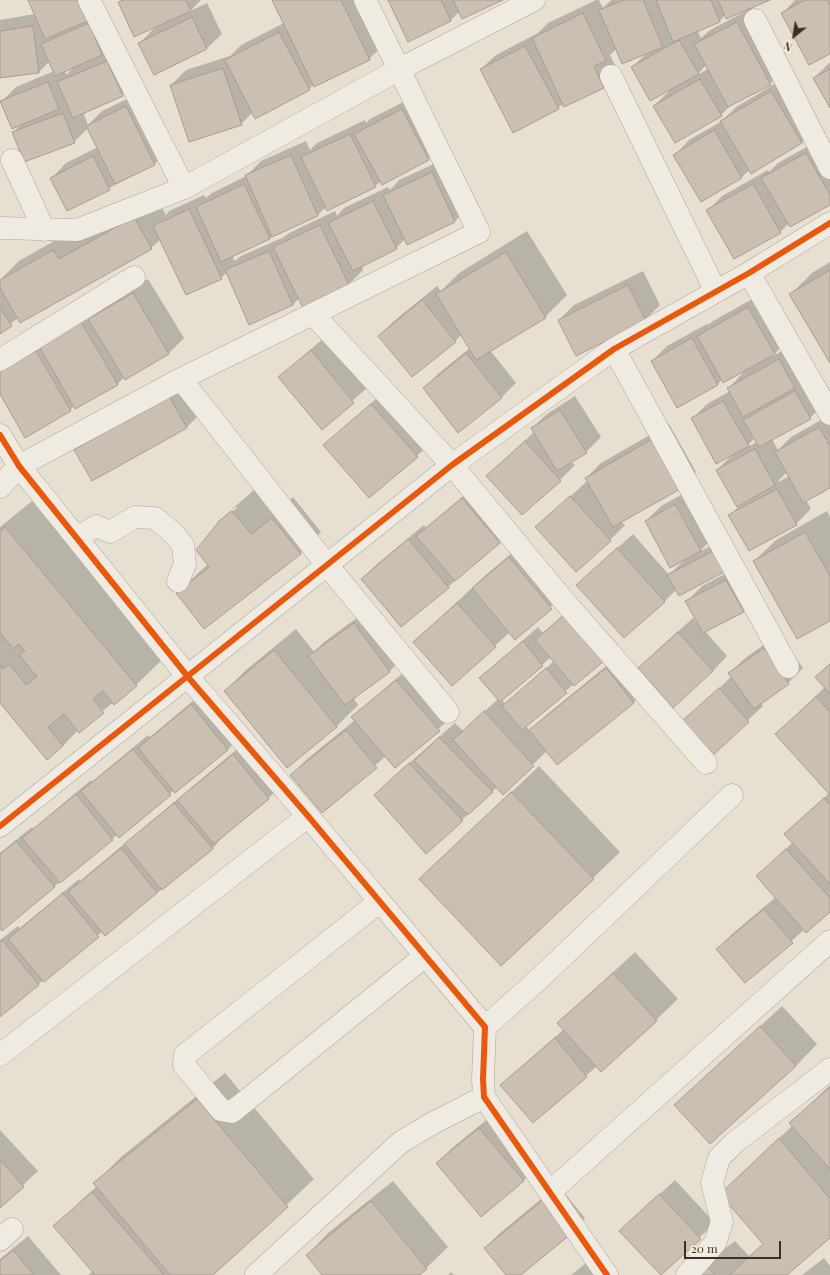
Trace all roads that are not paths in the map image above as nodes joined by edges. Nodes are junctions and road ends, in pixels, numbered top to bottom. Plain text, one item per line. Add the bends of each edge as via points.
1 (90, 0) edge
2 (365, 0) edge
3 (533, 0) edge
4 (755, 20) dead end
5 (400, 69) junction
6 (611, 76) dead end
7 (12, 160) dead end
8 (830, 168) edge
9 (184, 188) junction
10 (830, 223) edge
11 (0, 228) edge
12 (44, 230) junction
13 (749, 273) junction
14 (134, 277) dead end
15 (716, 292) junction
16 (313, 314) junction
17 (614, 349) junction
18 (0, 360) edge
19 (181, 379) junction
20 (830, 414) edge
21 (0, 435) edge
22 (452, 465) junction
23 (19, 466) junction
24 (0, 487) edge
25 (77, 538) junction
26 (327, 565) junction
27 (178, 581) dead end
28 (788, 667) dead end
29 (188, 677) junction
30 (448, 712) dead end
31 (706, 763) dead end
32 (732, 795) dead end
33 (308, 816) junction
34 (0, 826) edge
35 (379, 902) junction
36 (830, 941) edge
37 (425, 956) junction
38 (484, 1027) junction
39 (0, 1055) edge
40 (830, 1069) edge
41 (484, 1097) junction
42 (550, 1192) junction
43 (267, 1272) edge
44 (606, 1275) edge
45 (687, 1275) edge

1 - 9 street
2 - 5 street
3 - 5 street
4 - 8 street
5 - 9 street
5 - 16 street via 479,232
6 - 15 street
7 - 12 street
9 - 12 street via 76,230
10 - 13 street
11 - 12 street
13 - 15 street
13 - 20 street
14 - 18 street
15 - 17 street
16 - 19 street
16 - 22 street
17 - 22 street
17 - 28 street
19 - 23 street
19 - 26 street
21 - 23 street
22 - 26 street
22 - 31 street via 565,602
23 - 24 street
23 - 25 street
25 - 27 street via 96,526 110,532 135,517 155,518 173,533 183,546 185,564
25 - 29 street
26 - 29 street
26 - 30 street
29 - 33 street
29 - 34 street
32 - 38 street via 545,973
33 - 35 street
33 - 39 street
35 - 37 street
35 - 37 street via 185,1054 184,1065 221,1110 232,1112
36 - 42 street
37 - 38 street
38 - 41 street
40 - 45 street via 734,1143 719,1158 712,1182 722,1222 714,1243
41 - 42 street
41 - 43 street via 402,1142
42 - 44 street

